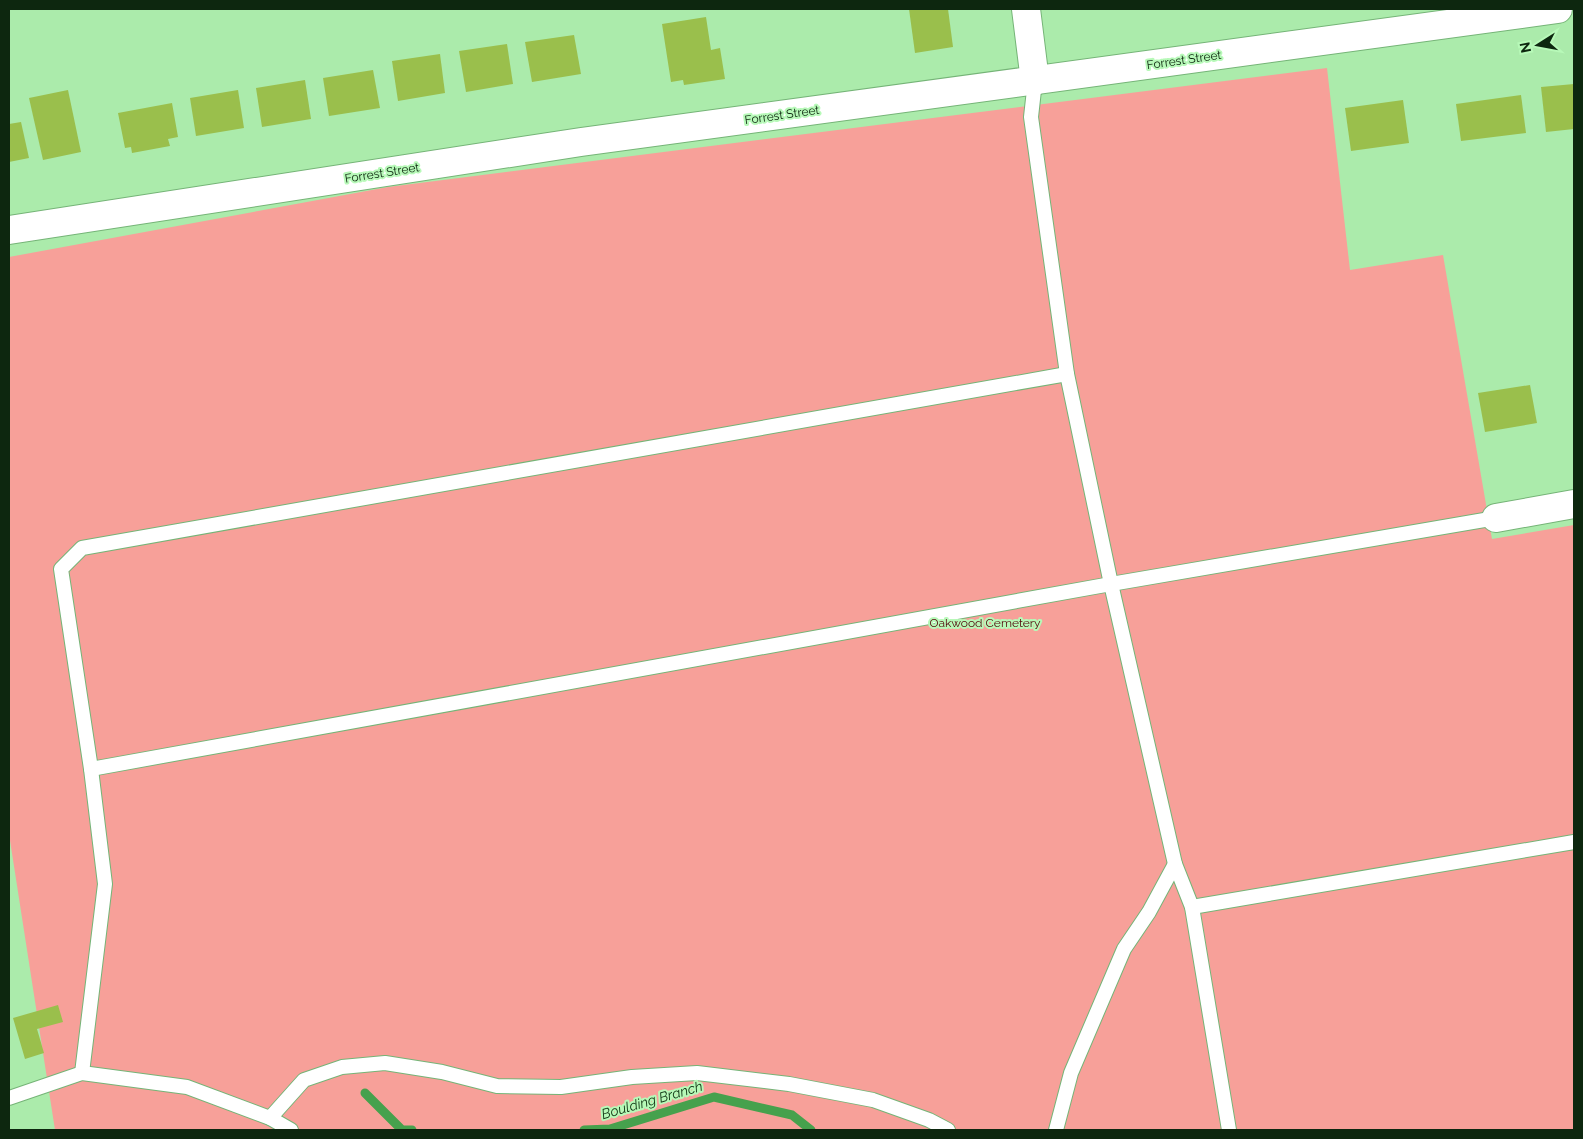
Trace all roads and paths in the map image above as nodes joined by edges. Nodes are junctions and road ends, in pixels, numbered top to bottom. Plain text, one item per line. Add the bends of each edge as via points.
1 (1026, 9) edge
2 (1558, 9) edge
3 (1035, 81) junction
4 (9, 230) edge
5 (1067, 374) junction
6 (1574, 504) edge
7 (1496, 518) joint
8 (1111, 584) junction
9 (91, 769) junction
10 (1574, 842) edge
11 (1175, 864) junction
12 (1192, 906) junction
13 (82, 1073) junction
14 (9, 1098) edge
15 (270, 1118) junction
16 (291, 1130) edge
17 (948, 1130) edge
18 (1056, 1130) edge
19 (1229, 1130) edge

1 - 3 street
2 - 3 street, Forrest Street
3 - 4 street, Forrest Street via 581,142
3 - 5 lane via 1031,117
5 - 8 lane
5 - 9 lane via 82,548 61,569
6 - 7 street
7 - 8 lane
8 - 9 lane
8 - 11 lane
9 - 13 lane via 105,884
10 - 12 lane
11 - 12 lane
11 - 18 lane via 1124,949 1071,1072
12 - 19 lane
13 - 14 lane
13 - 15 lane via 187,1087
15 - 16 lane
15 - 17 lane via 304,1080 342,1067 385,1063 442,1072 497,1086 561,1088 632,1077 696,1073 779,1083 873,1100

